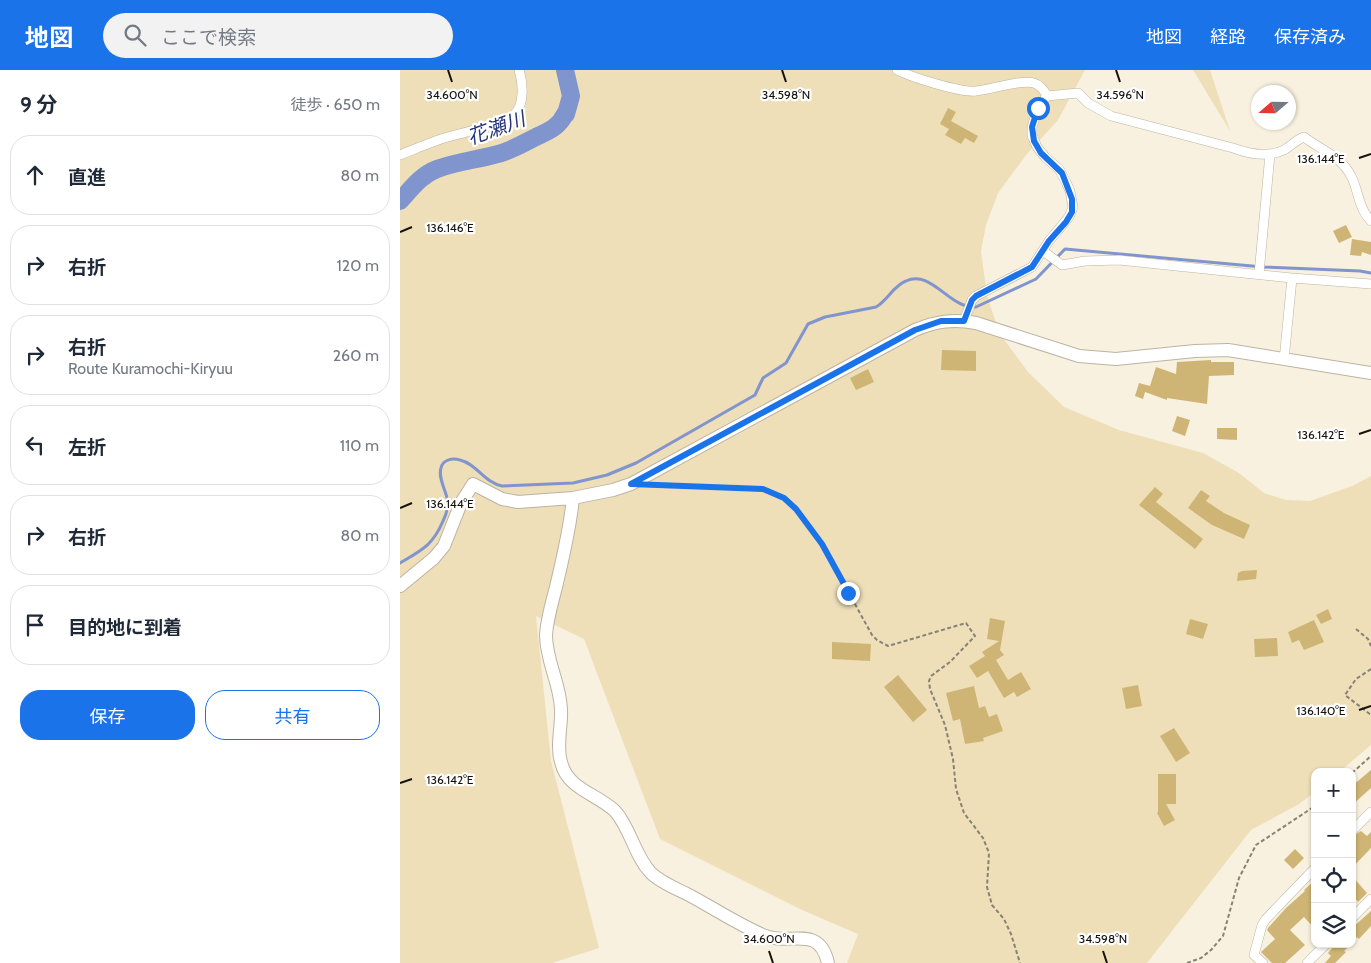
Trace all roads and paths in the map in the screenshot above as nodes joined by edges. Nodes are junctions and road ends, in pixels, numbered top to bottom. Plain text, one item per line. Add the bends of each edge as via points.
1 (519, 70) edge
2 (896, 70) edge
3 (1046, 96) junction
4 (1270, 154) junction
5 (400, 155) edge
6 (1371, 221) edge
7 (1046, 253) junction
8 (1259, 269) junction
9 (1292, 278) junction
10 (1371, 284) edge
11 (965, 318) junction
12 (1284, 360) junction
13 (1371, 373) edge
14 (650, 485) dead end
15 (573, 498) junction
16 (400, 586) edge
17 (1356, 629) dead end
18 (1371, 646) edge
19 (1371, 669) edge
20 (1371, 715) edge
21 (1371, 756) edge
22 (1356, 769) edge
23 (1311, 809) edge
24 (1371, 812) edge
25 (1356, 827) edge
26 (1311, 872) edge
27 (1371, 899) edge
28 (1356, 914) edge
29 (1322, 948) edge
30 (828, 963) edge
31 (1020, 963) edge
32 (1186, 963) edge
33 (1263, 963) edge
34 (1307, 963) edge

1 - 5 street via 522,93 514,115
2 - 3 street via 965,91 1034,83
3 - 4 street via 1078,93 1095,108 1121,119 1215,142 1248,154
3 - 7 street via 1035,114 1032,135 1041,153 1062,173 1073,207 1066,222 1049,241
4 - 6 street via 1282,151 1304,137 1336,156 1352,176 1362,209
4 - 8 street
7 - 8 street via 1066,265 1119,260
7 - 11 street via 1032,267 972,300
8 - 9 street
9 - 10 street
9 - 12 street
11 - 12 main road via 1079,356 1131,359 1211,350
11 - 15 main road via 941,321 915,330 631,484
12 - 13 main road
14 - 31 path via 763,489 784,498 822,544 872,635 888,646 966,623 975,636 931,676 930,689 945,725 956,788 964,813 983,838 989,853 987,887 992,905 1011,934
15 - 16 main road via 510,501 473,484 461,503 444,546
15 - 30 main road via 546,637 560,699 560,754 567,776 619,816 641,861 656,877 764,936 807,938 817,942 825,950
17 - 18 path
19 - 20 path via 1356,679 1345,695
21 - 22 path
23 - 32 path via 1256,845 1239,878 1222,936 1211,950
24 - 25 street
26 - 33 street via 1262,925 1254,955
27 - 28 street
29 - 34 street

